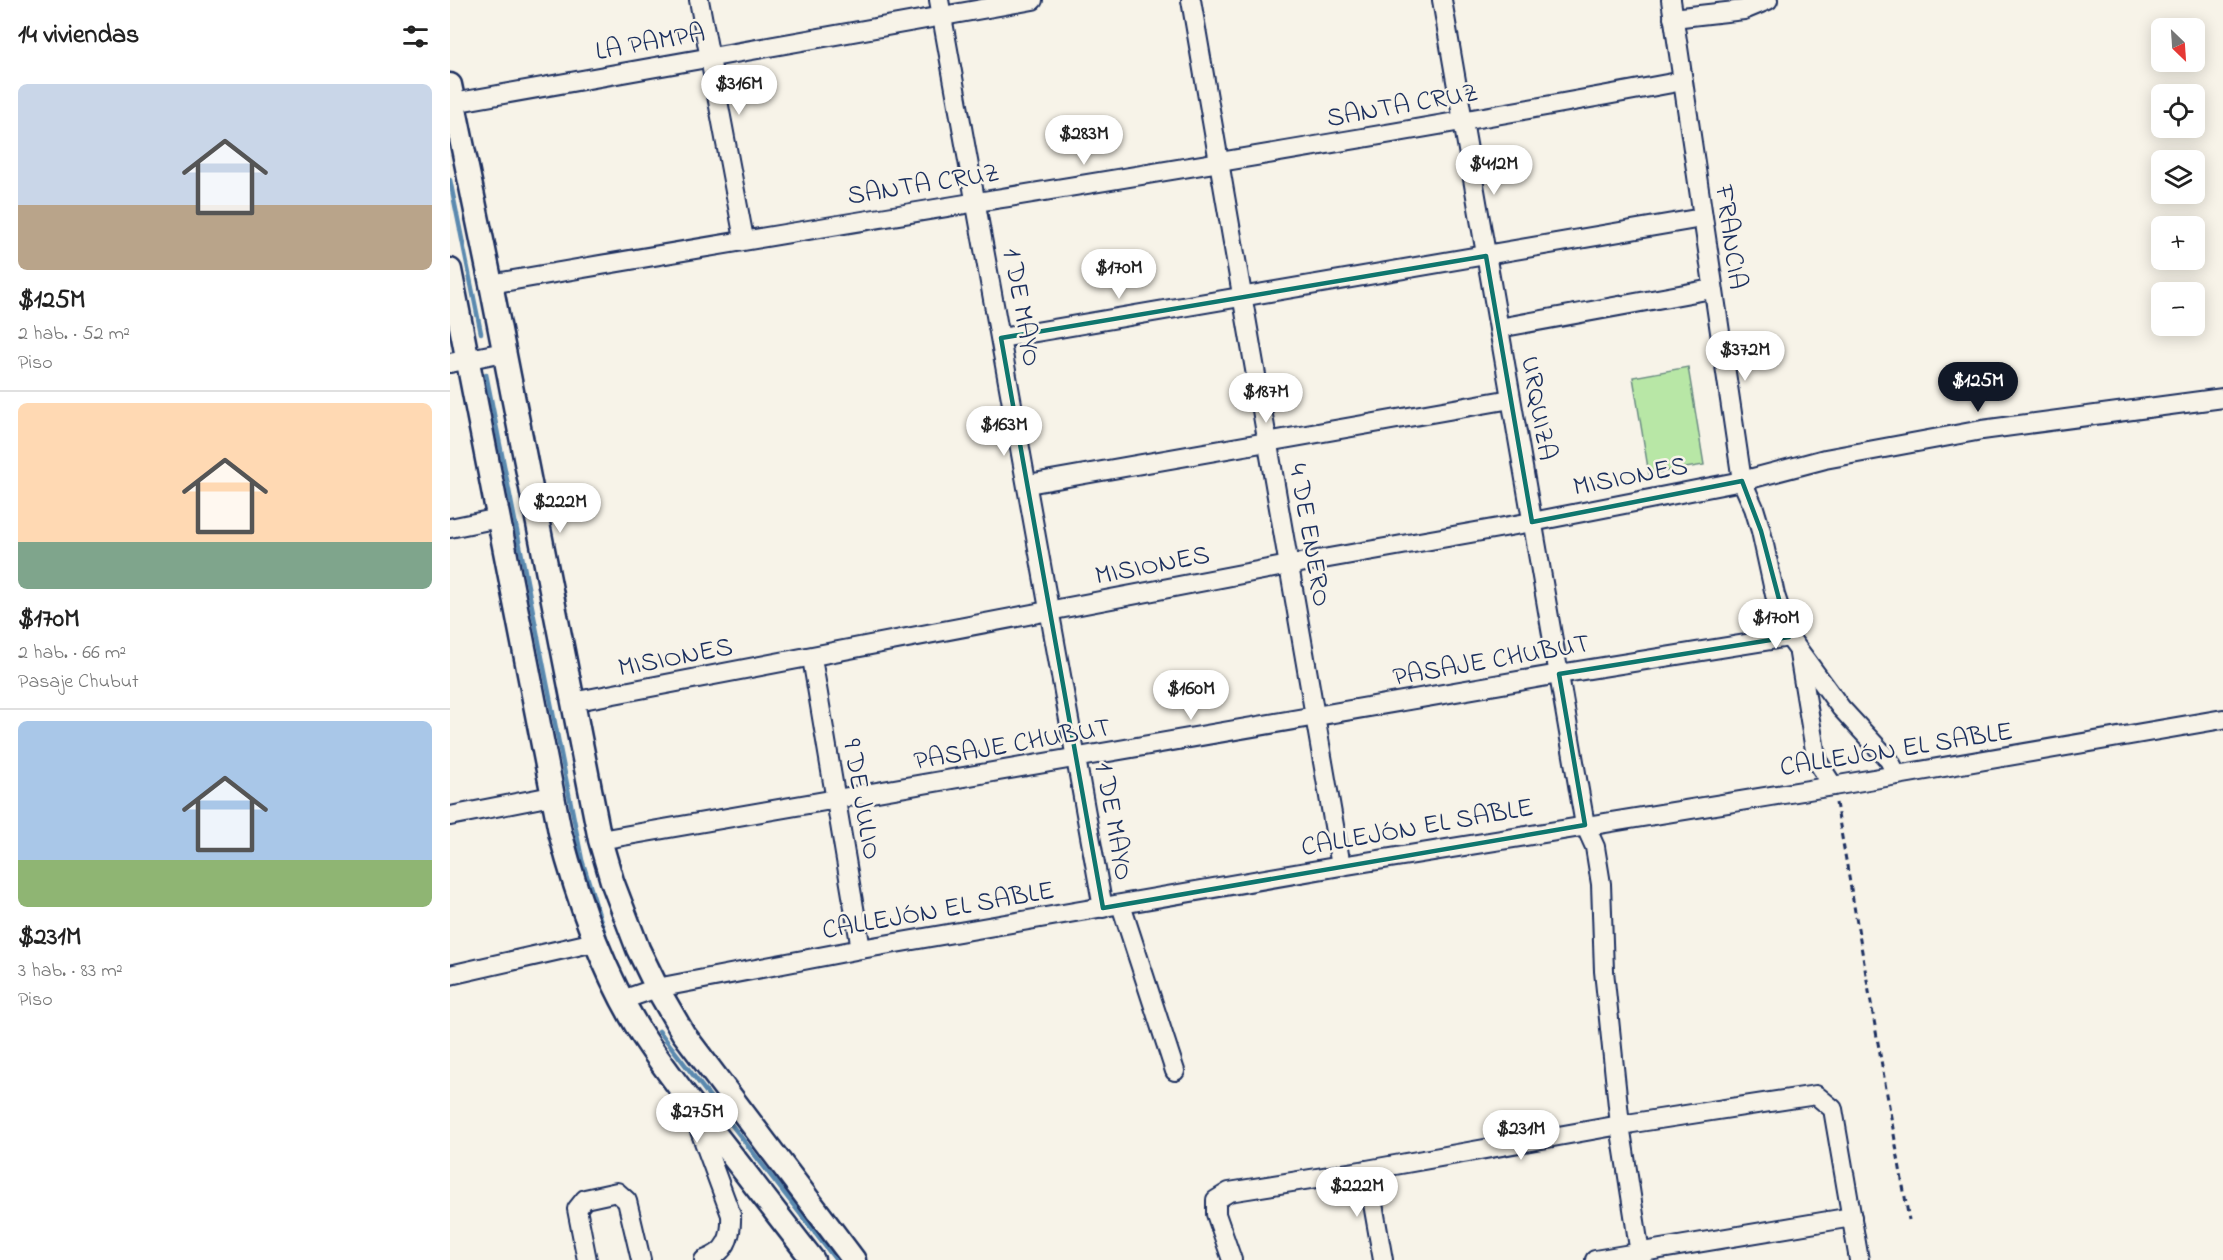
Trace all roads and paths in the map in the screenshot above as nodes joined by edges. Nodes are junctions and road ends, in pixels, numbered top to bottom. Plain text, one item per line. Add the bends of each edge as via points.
1 (699, 0) edge
2 (1033, 0) edge
3 (1191, 0) edge
4 (1442, 0) edge
5 (1768, 0) edge
6 (940, 8) edge
7 (1672, 9) edge
8 (710, 58) junction
9 (1683, 81) junction
10 (452, 94) edge
11 (1463, 122) junction
12 (1219, 163) junction
13 (976, 202) junction
14 (1702, 218) junction
15 (744, 239) junction
16 (1486, 255) junction
17 (450, 270) edge
18 (491, 284) junction
19 (1712, 289) junction
20 (1243, 298) junction
21 (1498, 328) junction
22 (1001, 338) junction
23 (504, 352) junction
24 (459, 361) edge
25 (2223, 398) edge
26 (1511, 399) junction
27 (1268, 442) junction
28 (1742, 481) junction
29 (1028, 484) junction
30 (499, 518) junction
31 (1532, 522) junction
32 (450, 528) edge
33 (1289, 565) junction
34 (1050, 610) junction
35 (1794, 644) junction
36 (812, 658) junction
37 (1559, 675) junction
38 (572, 702) junction
39 (1315, 717) junction
40 (2223, 719) edge
41 (1076, 759) junction
42 (1897, 775) junction
43 (1833, 786) junction
44 (552, 796) junction
45 (836, 801) junction
46 (450, 816) edge
47 (1585, 825) junction
48 (600, 840) junction
49 (1341, 866) junction
50 (1112, 906) junction
51 (595, 942) junction
52 (861, 949) junction
53 (450, 975) edge
54 (657, 988) junction
55 (622, 1000) junction
56 (1175, 1071) dead end
57 (688, 1099) junction
58 (1620, 1125) junction
59 (1367, 1170) junction
60 (1852, 1217) junction
61 (1909, 1220) dead end
62 (1640, 1256) edge
63 (588, 1260) edge
64 (641, 1260) edge
65 (704, 1260) edge
66 (813, 1260) edge
67 (854, 1260) edge
68 (1232, 1260) edge
69 (1383, 1260) edge
70 (1595, 1260) edge
71 (1858, 1260) edge

1 - 8 street
2 - 6 street, LA PAMPA
3 - 12 street, 4 DE ENERO
4 - 11 street, URQUIZA
5 - 7 street via 1744,10
6 - 8 street, LA PAMPA
6 - 13 street, 1 DE MAYO
7 - 9 street, FRANCIA
8 - 10 street, LA PAMPA
8 - 15 street
9 - 11 street, SANTA CRUZ
9 - 14 street, FRANCIA
10 - 18 main road
11 - 12 street, SANTA CRUZ
11 - 16 street, URQUIZA
12 - 13 street, SANTA CRUZ
12 - 20 street, 4 DE ENERO
13 - 15 street, SANTA CRUZ
13 - 22 street, 1 DE MAYO
14 - 16 street
14 - 19 street, FRANCIA
15 - 18 street, SANTA CRUZ
16 - 20 street
16 - 21 street, URQUIZA
17 - 24 main road
18 - 23 main road
19 - 21 street
19 - 28 street, FRANCIA
20 - 22 street
20 - 27 street, 4 DE ENERO
21 - 26 street, URQUIZA
22 - 29 street, 1 DE MAYO
23 - 24 street
23 - 38 main road
24 - 30 main road
25 - 28 street, MISIONES via 1972,432 1825,459
26 - 27 street
26 - 31 street, URQUIZA
27 - 29 street
27 - 33 street, 4 DE ENERO
28 - 31 street, MISIONES
28 - 35 street, FRANCIA via 1754,508 1775,595
29 - 34 street, 1 DE MAYO
30 - 32 street
30 - 44 main road
31 - 33 street, MISIONES
31 - 37 street, URQUIZA
33 - 34 street, MISIONES
33 - 39 street, 4 DE ENERO
34 - 36 street, MISIONES
34 - 41 street, 1 DE MAYO
35 - 37 street, PASAJE CHUBUT
35 - 42 street
35 - 43 street via 1815,750
36 - 38 street, MISIONES
36 - 45 street, 9 DE JULIO
37 - 39 street, PASAJE CHUBUT
37 - 47 street, URQUIZA
38 - 48 main road
39 - 41 street, PASAJE CHUBUT
39 - 49 street, 4 DE ENERO
40 - 42 street, CALLEJÓN EL SABLE
41 - 45 street, PASAJE CHUBUT
41 - 50 street, 1 DE MAYO
42 - 43 street, CALLEJÓN EL SABLE
43 - 47 street, CALLEJÓN EL SABLE
43 - 61 path
44 - 46 street
44 - 51 main road via 568,864
45 - 48 street, PASAJE CHUBUT
45 - 52 street, 9 DE JULIO
47 - 49 street, CALLEJÓN EL SABLE
47 - 58 street, URQUIZA via 1595,847 1601,884 1604,971
48 - 54 main road via 624,915
49 - 50 street, CALLEJÓN EL SABLE
50 - 52 street, CALLEJÓN EL SABLE
50 - 56 street, 1 DE MAYO
51 - 53 street
51 - 55 main road
52 - 54 street, CALLEJÓN EL SABLE
54 - 55 street, CALLEJÓN EL SABLE
54 - 67 main road via 708,1069
55 - 57 main road
57 - 65 street via 731,1215 732,1232 725,1248
57 - 66 main road
58 - 59 street
58 - 60 street via 1816,1095 1833,1109
58 - 62 street, URQUIZA
59 - 68 street via 1228,1192 1216,1200 1216,1214
59 - 69 street
60 - 62 street
60 - 71 street
62 - 70 street
63 - 64 street via 577,1209 585,1199 617,1192 627,1201

